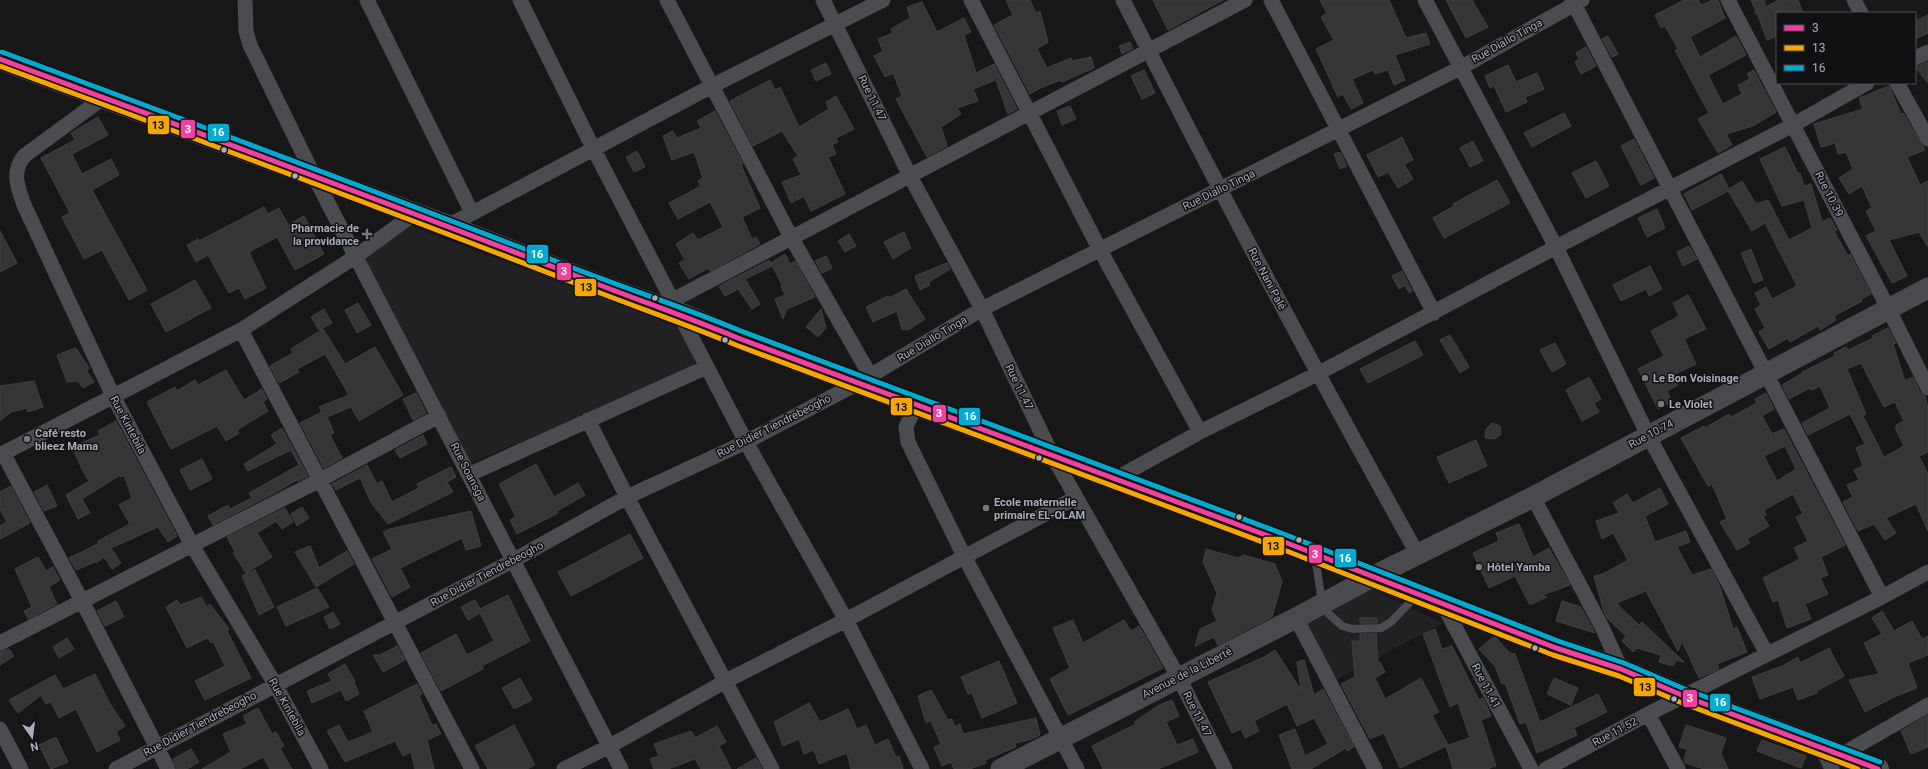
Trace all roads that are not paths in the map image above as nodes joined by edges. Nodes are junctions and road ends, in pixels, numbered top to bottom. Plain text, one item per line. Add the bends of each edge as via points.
1 (245, 0) edge
2 (367, 0) edge
3 (520, 0) edge
4 (668, 0) edge
5 (823, 0) edge
6 (883, 0) edge
7 (971, 0) edge
8 (1123, 0) edge
9 (1246, 0) edge
10 (1270, 0) edge
11 (1425, 0) edge
12 (1728, 0) edge
13 (1854, 0) edge
14 (1576, 1) edge
15 (1860, 12) edge
16 (836, 24) junction
17 (1148, 50) junction
18 (1928, 52) edge
19 (1916, 58) edge
20 (0, 59) edge
21 (1462, 67) junction
22 (1865, 84) edge
23 (1898, 84) edge
24 (712, 86) junction
25 (103, 98) junction
26 (1029, 114) junction
27 (1793, 125) junction
28 (1338, 130) junction
29 (1928, 139) edge
30 (593, 148) junction
31 (314, 176) junction
32 (910, 176) junction
33 (1670, 188) junction
34 (1219, 190) junction
35 (472, 213) junction
36 (414, 214) junction
37 (448, 226) junction
38 (791, 237) junction
39 (1556, 247) junction
40 (1100, 248) junction
41 (355, 257) junction
42 (1928, 288) edge
43 (677, 307) junction
44 (982, 309) junction
45 (1889, 310) junction
46 (1434, 313) junction
47 (242, 330) junction
48 (707, 367) junction
49 (1766, 373) junction
50 (1317, 374) junction
51 (864, 379) junction
52 (1928, 388) edge
53 (112, 396) junction
54 (916, 405) junction
55 (439, 416) junction
56 (588, 420) junction
57 (1200, 432) junction
58 (1648, 435) junction
59 (746, 442) junction
60 (2, 454) edge
61 (1052, 455) junction
62 (470, 474) junction
63 (1115, 479) junction
64 (320, 480) junction
65 (627, 497) junction
66 (1533, 497) junction
67 (1075, 498) junction
68 (192, 546) junction
69 (1314, 553) junction
70 (1418, 555) junction
71 (964, 556) junction
72 (514, 560) junction
73 (1928, 572) edge
74 (1372, 577) junction
75 (1418, 594) junction
76 (1882, 597) junction
77 (82, 600) junction
78 (1442, 603) junction
79 (1322, 604) junction
80 (1296, 618) junction
81 (846, 620) junction
82 (395, 623) junction
83 (0, 643) edge
84 (1767, 654) junction
85 (1620, 669) junction
86 (1179, 678) junction
87 (726, 681) junction
88 (275, 684) junction
89 (1684, 696) junction
90 (1928, 705) edge
91 (1648, 714) junction
92 (0, 729) edge
93 (1060, 738) junction
94 (610, 746) junction
95 (156, 747) junction
96 (1836, 762) edge
97 (21, 769) edge
98 (116, 769) edge
99 (168, 769) edge
100 (321, 769) edge
101 (472, 769) edge
102 (564, 769) edge
103 (621, 769) edge
104 (772, 769) edge
105 (922, 769) edge
106 (1001, 769) edge
107 (1077, 769) edge
108 (1225, 769) edge
109 (1375, 769) edge
110 (1531, 769) edge
111 (1546, 769) edge
112 (1678, 769) edge
113 (1878, 769) edge

1 - 31 street, Rue Soansga via 246,31 250,45
2 - 35 street
3 - 30 street
4 - 24 street
5 - 16 street, Rue 11.47
6 - 16 street
7 - 26 street
8 - 17 street, Rue Nani Palé
9 - 17 street
10 - 28 street
11 - 21 street
12 - 27 street, Rue 10.39
13 - 15 street
14 - 21 street, Rue Diallo Tinga
14 - 33 street
16 - 24 street
16 - 32 street, Rue 11.47
17 - 26 street
17 - 34 street, Rue Nani Palé
18 - 19 street
20 - 25 main road
21 - 28 street, Rue Diallo Tinga
21 - 39 street
22 - 27 street
23 - 29 street
24 - 30 street
24 - 38 street
25 - 31 main road
25 - 53 street, Rue Kintebila via 24,156 18,164 16,175 24,205
26 - 32 street
26 - 40 street
27 - 33 street
27 - 45 street, Rue 10.39
28 - 34 street, Rue Diallo Tinga
28 - 46 street
30 - 35 street
30 - 43 street
31 - 36 main road
31 - 41 street, Rue Soansga
32 - 38 street
32 - 44 street, Rue 11.47
33 - 39 street
33 - 49 street
34 - 40 street, Rue Diallo Tinga
34 - 50 street, Rue Nani Palé
35 - 37 street
36 - 37 main road
36 - 41 street
37 - 43 main road via 604,288
38 - 43 street
38 - 51 street
39 - 46 street
39 - 58 street
40 - 44 street, Rue Diallo Tinga
40 - 57 street
41 - 47 street
41 - 55 street, Rue Soansga
42 - 45 main road, Rue 10.74
43 - 48 street
43 - 51 main road via 738,338
44 - 51 street, Rue Diallo Tinga
44 - 61 street, Rue 11.47
45 - 49 main road, Rue 10.74
45 - 52 street, Rue 10.39
46 - 50 street
47 - 53 street
47 - 64 street
48 - 56 street
48 - 59 street
49 - 58 main road, Rue 10.74
49 - 76 street
50 - 57 street
50 - 70 street, Rue Nani Palé
51 - 54 main road
51 - 59 street, Rue Didier Tiendrebeogho
53 - 60 street
53 - 68 street, Rue Kintebila
54 - 61 main road
54 - 71 street via 906,427 908,442
55 - 62 street, Rue Soansga
55 - 64 street
56 - 62 street
56 - 65 street
57 - 63 street
58 - 66 main road, Rue 10.74
58 - 84 street
59 - 65 street, Rue Didier Tiendrebeogho
59 - 81 street
60 - 77 street
61 - 63 main road
61 - 67 street, Rue 11.47
62 - 72 street, Rue Soansga
63 - 69 main road
64 - 68 street
64 - 82 street
65 - 72 street, Rue Didier Tiendrebeogho
65 - 87 street
66 - 70 main road, Rue 10.74
66 - 85 street via 1602,627
67 - 71 street
67 - 86 street, Rue 11.47
68 - 77 street
68 - 88 street, Rue Kintebila
69 - 74 main road
69 - 79 lane
70 - 74 main road, Rue 10.74
71 - 81 street
71 - 93 street
72 - 82 street, Rue Didier Tiendrebeogho
72 - 94 street, Rue Soansga
73 - 76 street, Rue 11.52
74 - 75 main road
74 - 79 main road, Avenue de la Liberté
75 - 78 main road
75 - 79 lane via 1391,622 1376,629 1353,629 1342,626 1328,614
76 - 84 street, Rue 11.52
77 - 83 street
77 - 95 street
78 - 85 main road via 1556,648
78 - 110 street, Rue 11.41
79 - 80 main road, Avenue de la Liberté
80 - 86 main road, Avenue de la Liberté
80 - 109 street
81 - 87 street
81 - 105 street
82 - 88 street, Rue Didier Tiendrebeogho
82 - 101 street
84 - 89 street, Rue 11.52
85 - 89 main road
86 - 93 main road, Avenue de la Liberté
86 - 108 street, Rue 11.47
87 - 94 street
87 - 104 street
88 - 95 street, Rue Didier Tiendrebeogho
88 - 100 street, Rue Kintebila
89 - 91 street, Rue 11.52
89 - 96 main road via 1821,746
90 - 96 street
91 - 111 street, Rue 11.52
91 - 112 street
92 - 97 street
93 - 106 main road, Avenue de la Liberté
93 - 107 street
94 - 102 street
94 - 103 street, Rue Soansga
95 - 98 street, Rue Didier Tiendrebeogho
95 - 99 street
96 - 113 main road

